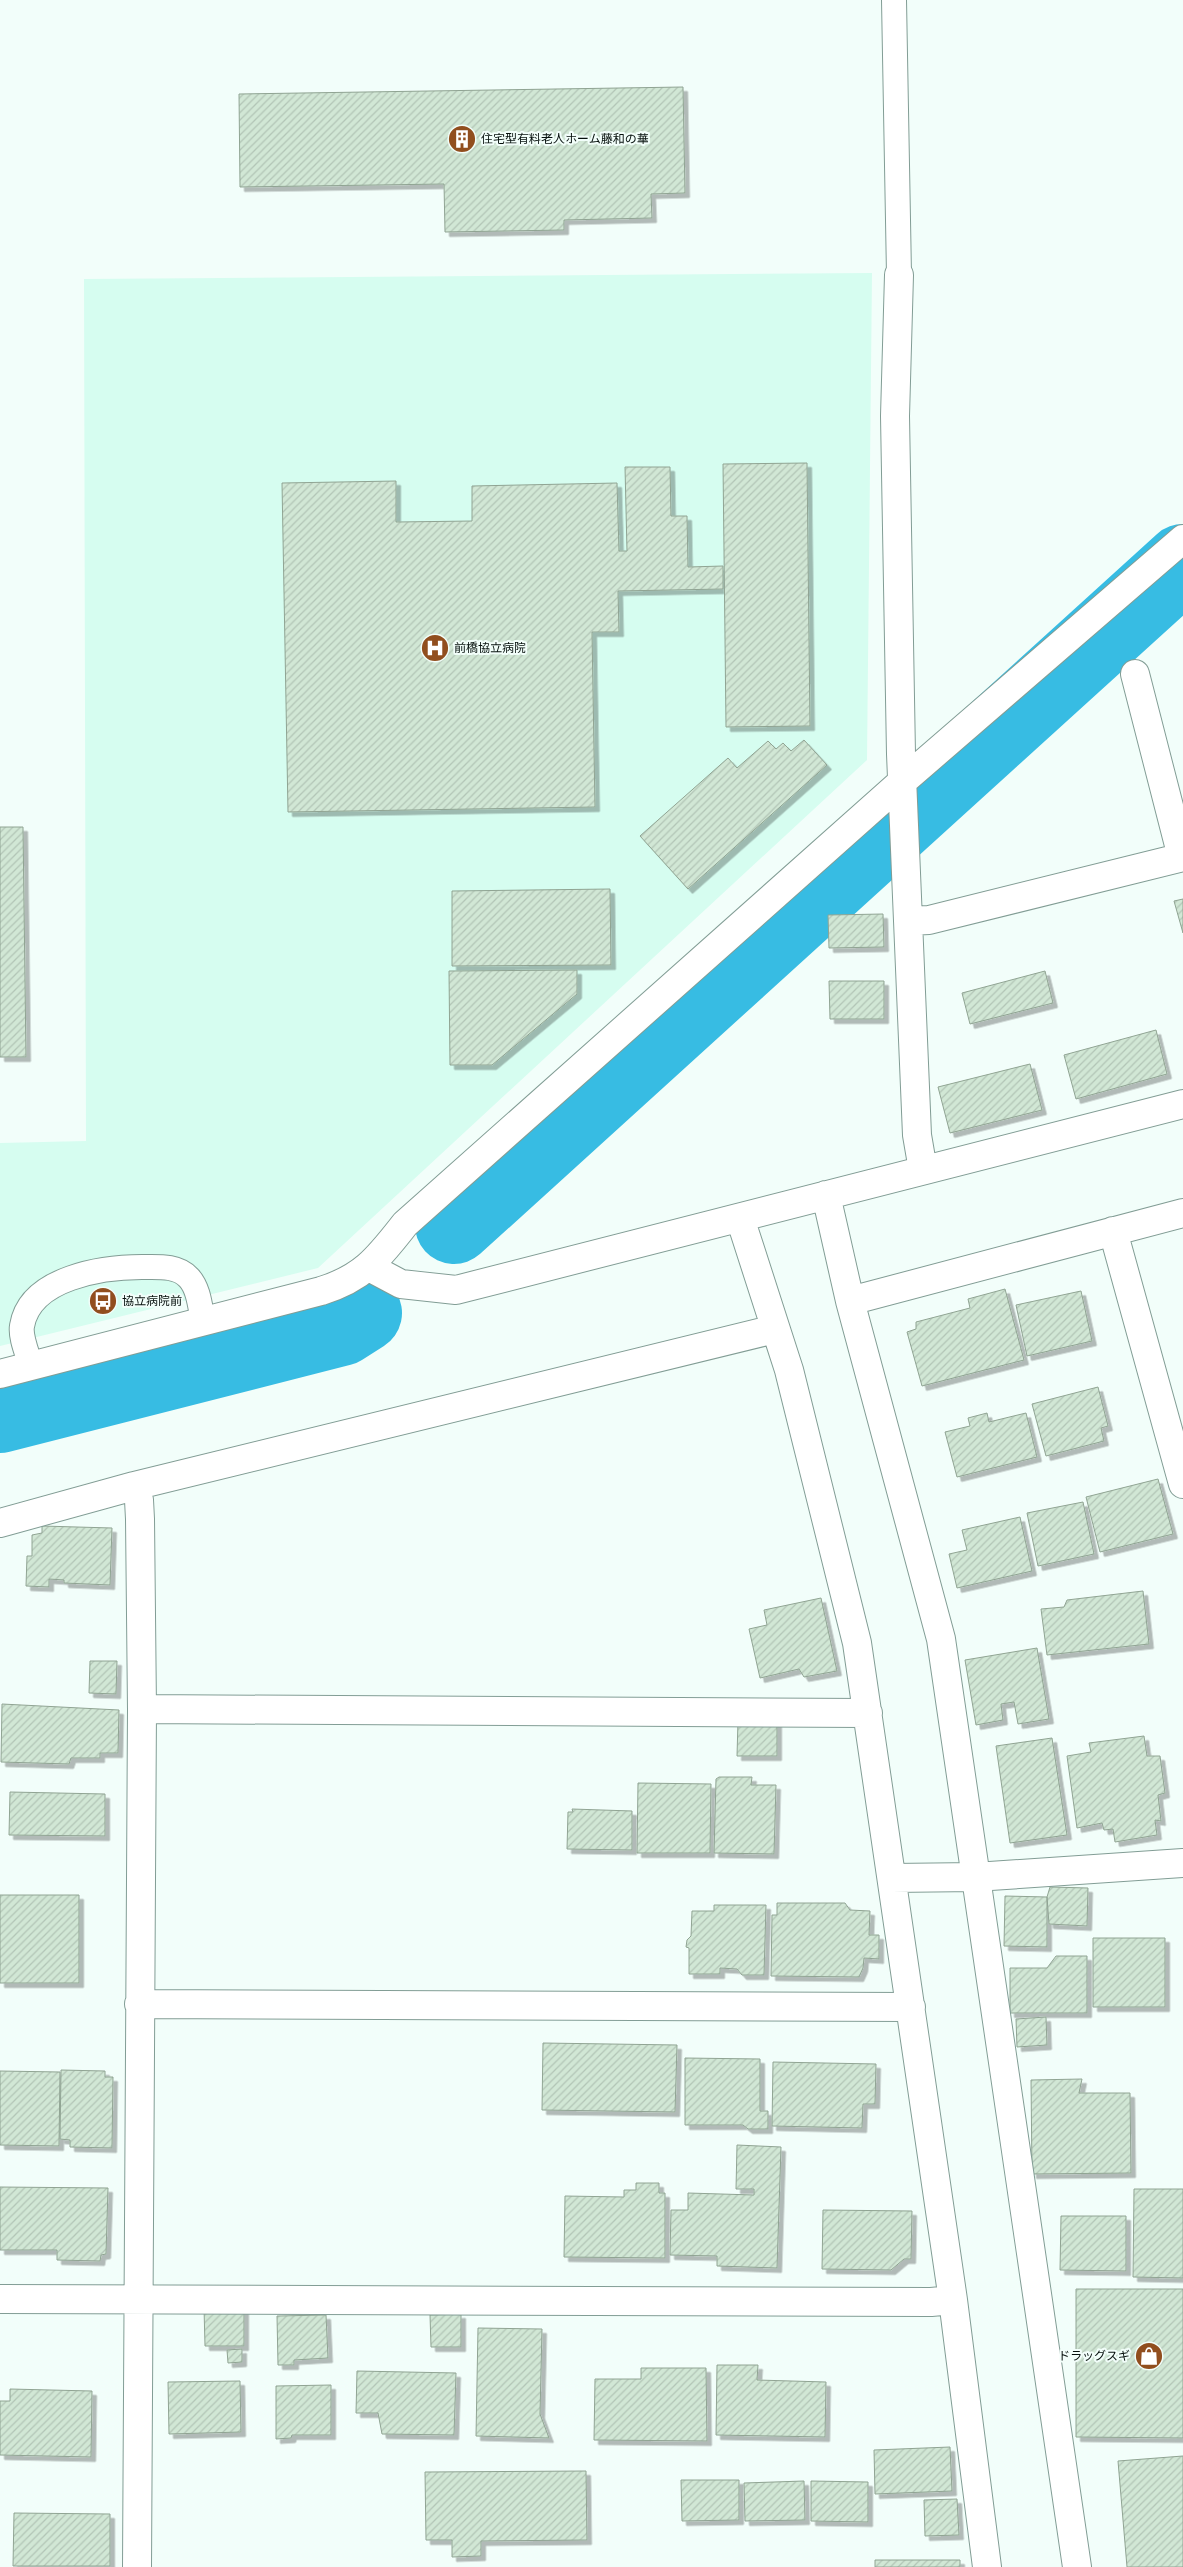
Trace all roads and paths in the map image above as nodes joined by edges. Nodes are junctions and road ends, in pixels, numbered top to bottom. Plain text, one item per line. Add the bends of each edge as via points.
1 (894, 0) edge
2 (899, 275) joint
3 (1183, 539) edge
4 (1135, 674) dead end
5 (904, 788) junction
6 (1182, 857) edge
7 (909, 921) junction
8 (1183, 1104) edge
9 (923, 1170) junction
10 (826, 1196) junction
11 (1183, 1213) edge
12 (740, 1218) junction
13 (1113, 1231) junction
14 (369, 1266) junction
15 (850, 1301) junction
16 (199, 1304) junction
17 (775, 1329) junction
18 (26, 1347) junction
19 (0, 1374) edge
20 (1183, 1484) edge
21 (134, 1486) junction
22 (0, 1523) edge
23 (142, 1709) junction
24 (868, 1713) junction
25 (1183, 1863) edge
26 (975, 1877) junction
27 (892, 1878) junction
28 (139, 2004) junction
29 (911, 2007) junction
30 (0, 2299) edge
31 (137, 2300) junction
32 (953, 2300) junction
33 (137, 2567) edge
34 (987, 2567) edge
35 (1077, 2567) edge

1 - 2 lane
2 - 5 street via 895,416
3 - 5 street
4 - 6 street
5 - 7 street
5 - 14 street via 405,1224
6 - 7 street via 929,920
7 - 9 street via 917,1135
8 - 9 street
9 - 10 street
10 - 12 street
10 - 15 street
11 - 13 street
12 - 14 street via 456,1290 401,1284
12 - 17 street
13 - 15 street
13 - 20 street
14 - 16 street via 344,1284
15 - 26 street via 940,1640
16 - 18 street
16 - 18 lane via 184,1274 170,1268 124,1267 80,1274 39,1296 24,1317
17 - 21 street
17 - 24 street via 789,1370 857,1643
18 - 19 street
21 - 22 street
21 - 23 street via 140,1519
23 - 24 street
23 - 28 street
24 - 27 street
25 - 26 street
26 - 27 street
26 - 35 street
27 - 29 street
28 - 29 street
28 - 31 street
29 - 32 street
30 - 31 street
31 - 32 street
31 - 33 street
32 - 34 street

